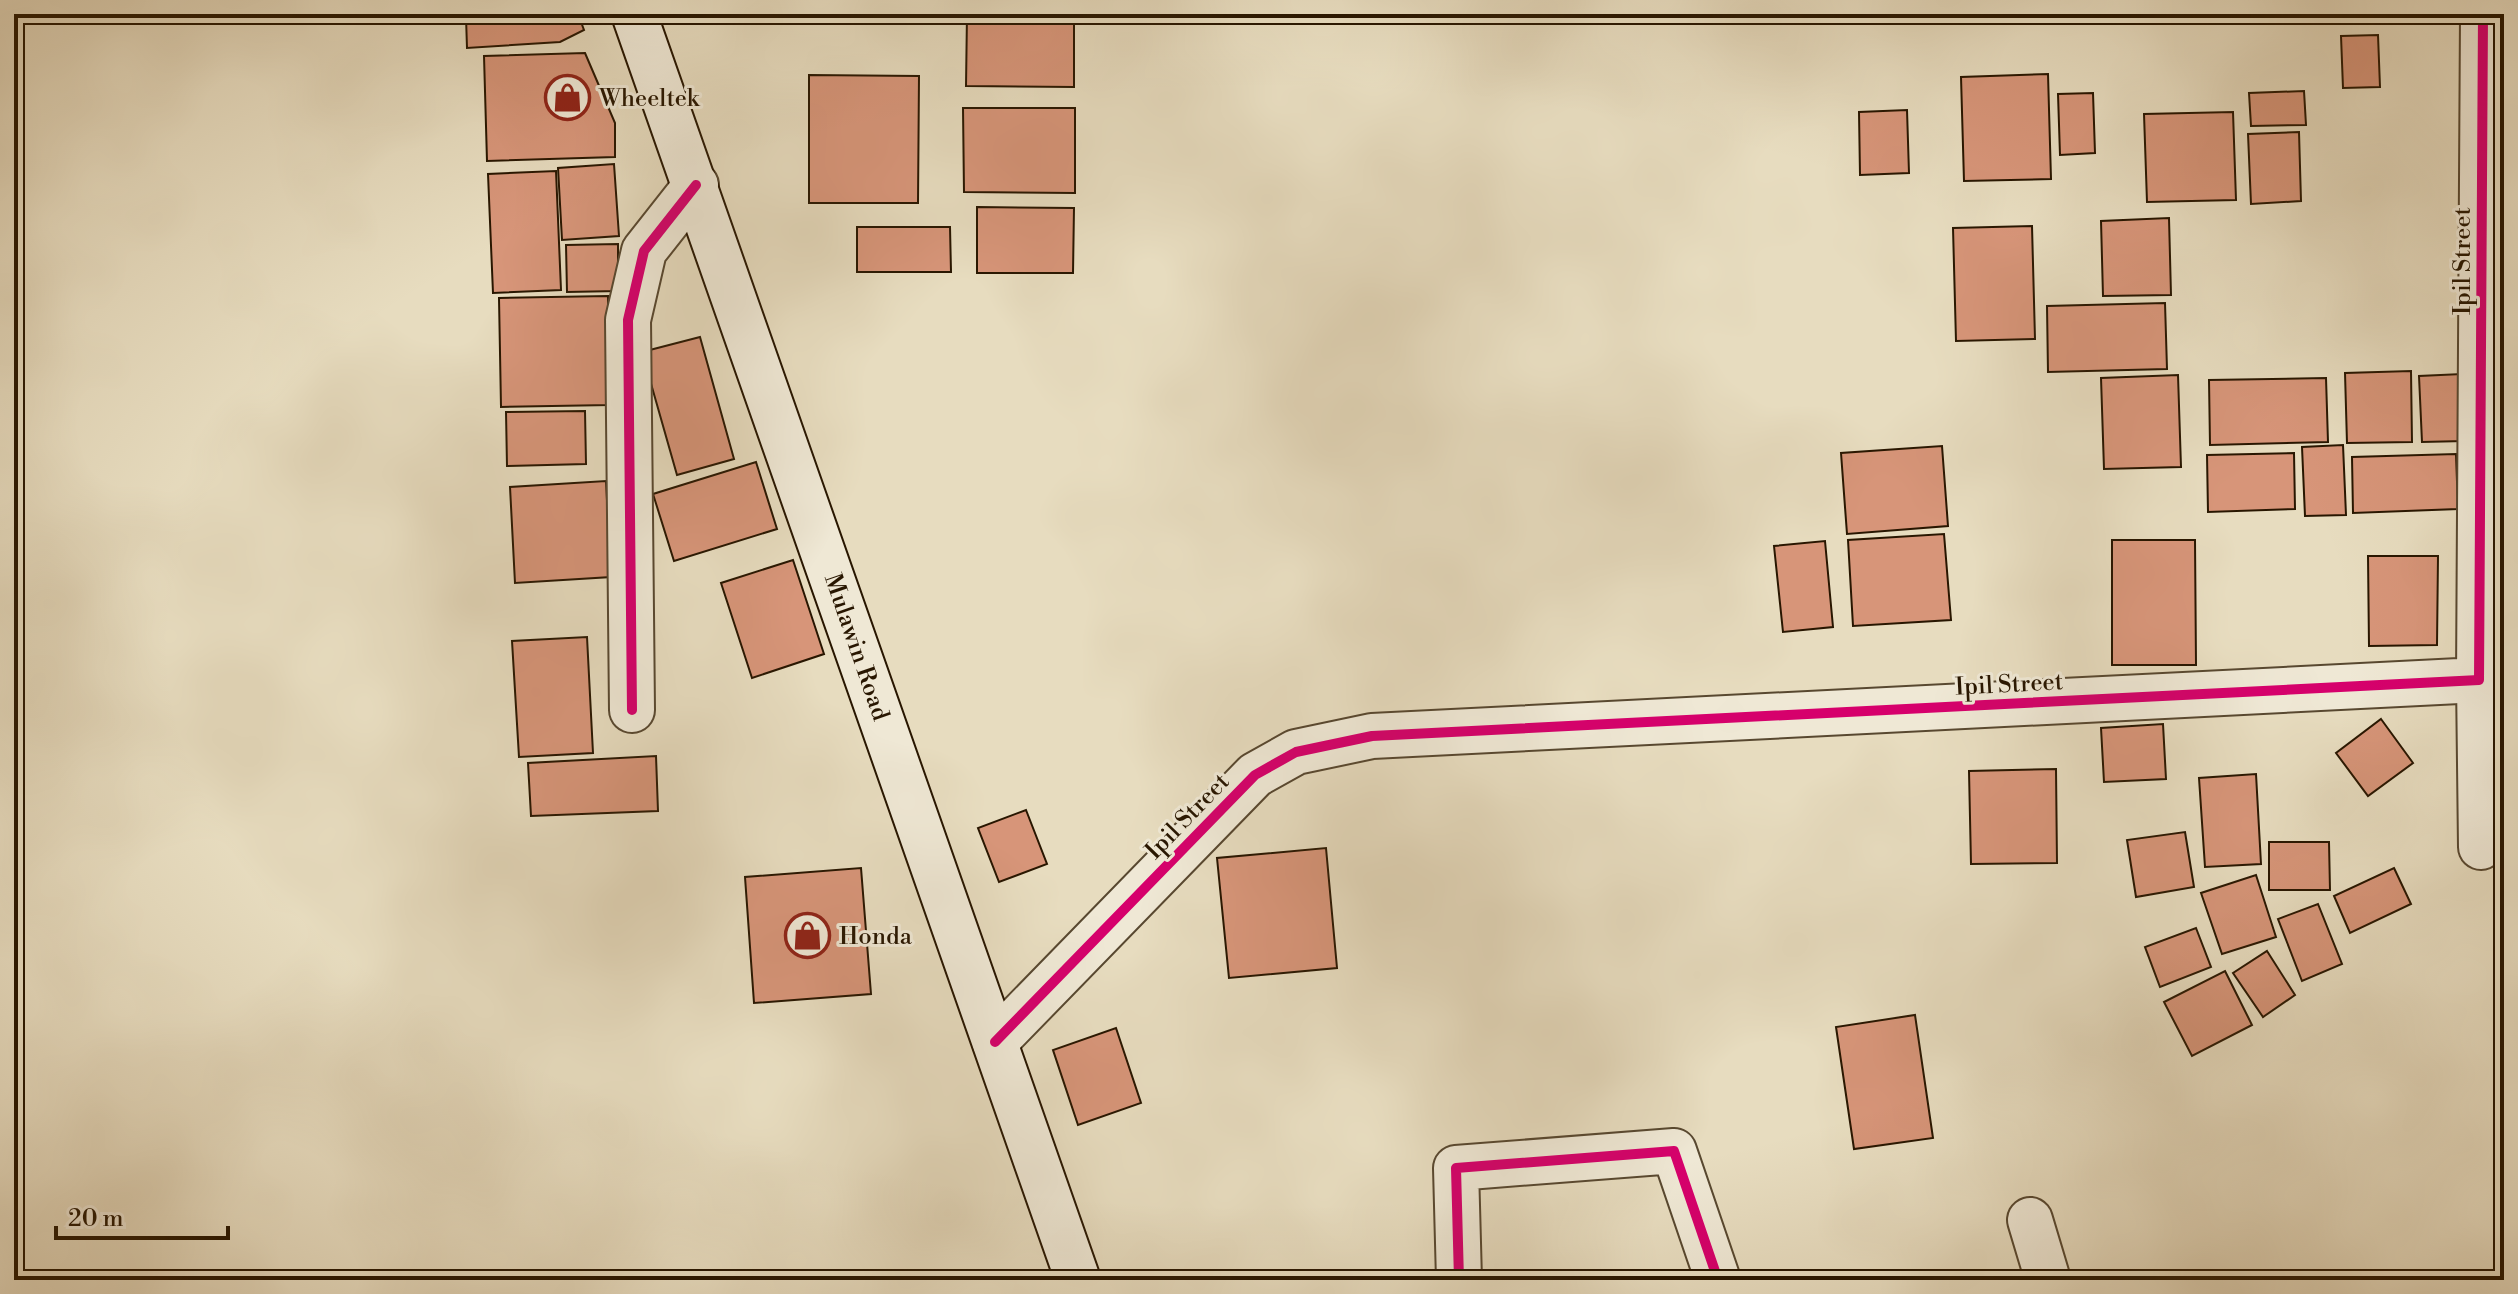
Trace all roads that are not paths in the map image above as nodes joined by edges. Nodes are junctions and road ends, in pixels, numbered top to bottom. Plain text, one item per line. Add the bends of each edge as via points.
1 (634, 14) edge
2 (2483, 14) edge
3 (696, 185) junction
4 (2479, 680) junction
5 (632, 710) dead end
6 (2481, 847) dead end
7 (995, 1042) junction
8 (2030, 1220) dead end
9 (1078, 1280) edge
10 (1459, 1280) edge
11 (1718, 1280) edge
12 (2048, 1280) edge

1 - 3 street, Mulawin Road
2 - 4 street, Ipil Street
3 - 5 street via 644,251 628,320
3 - 7 street, Mulawin Road
4 - 6 street
4 - 7 street, Ipil Street via 1372,736 1296,752 1255,775
7 - 9 street, Mulawin Road
8 - 12 street
10 - 11 street via 1456,1168 1674,1151

